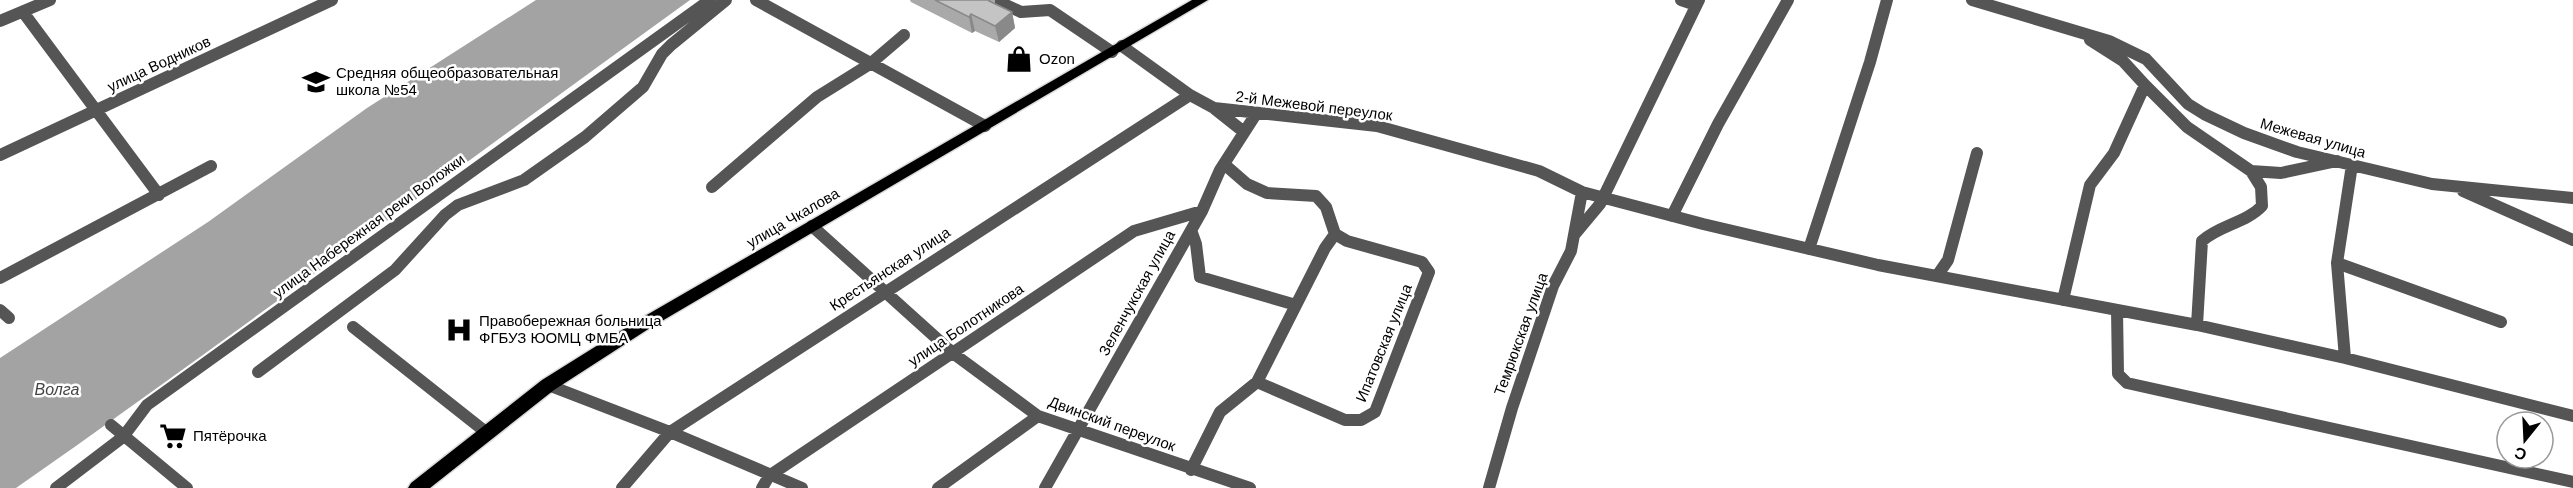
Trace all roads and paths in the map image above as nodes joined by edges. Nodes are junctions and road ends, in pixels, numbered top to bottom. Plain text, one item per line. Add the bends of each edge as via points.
1 (50, 0) edge
2 (332, 0) edge
3 (710, 0) edge
4 (726, 0) edge
5 (756, 0) edge
6 (995, 0) edge
7 (1202, 0) edge
8 (1681, 0) edge
9 (1788, 0) edge
10 (1887, 0) edge
11 (1972, 0) edge
12 (1697, 2) edge
13 (23, 12) junction
14 (0, 21) edge
15 (2073, 30) junction
16 (904, 35) dead end
17 (1117, 49) junction
18 (870, 64) junction
19 (2145, 85) junction
20 (1190, 95) junction
21 (1214, 108) junction
22 (97, 110) junction
23 (1256, 114) junction
24 (985, 126) junction
25 (1244, 132) junction
26 (1977, 153) dead end
27 (0, 156) edge
28 (2337, 161) junction
29 (1224, 164) junction
30 (2352, 165) junction
31 (211, 166) dead end
32 (2251, 171) junction
33 (2453, 186) junction
34 (712, 187) dead end
35 (1582, 192) junction
36 (159, 195) junction
37 (1604, 196) junction
38 (2573, 198) edge
39 (1202, 211) junction
40 (1672, 216) junction
41 (812, 226) junction
42 (1191, 230) junction
43 (1335, 234) junction
44 (1574, 235) junction
45 (2573, 240) edge
46 (1809, 249) junction
47 (2337, 263) junction
48 (1937, 276) junction
49 (0, 278) edge
50 (886, 291) junction
51 (2063, 300) junction
52 (1296, 305) junction
53 (2117, 310) junction
54 (2501, 322) dead end
55 (2197, 326) junction
56 (353, 327) dead end
57 (954, 354) junction
58 (2345, 358) junction
59 (258, 372) dead end
60 (1257, 382) junction
61 (548, 385) junction
62 (1038, 416) junction
63 (2573, 416) edge
64 (111, 425) dead end
65 (1078, 430) junction
66 (670, 432) junction
67 (487, 433) junction
68 (123, 437) junction
69 (1191, 470) junction
70 (766, 482) edge
71 (2573, 482) edge
72 (178, 486) edge
73 (1247, 487) edge
74 (56, 488) edge
75 (417, 488) edge
76 (622, 488) edge
77 (802, 488) edge
78 (938, 488) edge
79 (1045, 488) edge
80 (1489, 488) edge

1 - 13 street
2 - 22 street, улица Водников
3 - 68 street, улица Набережная реки Воложки via 147,405
4 - 59 street via 671,45 643,87 585,137 524,180 458,205 394,270
5 - 18 street
6 - 17 street, 2-й Межевой переулок via 1022,12 1050,10
7 - 17 main road, улица Чкалова
8 - 12 street
9 - 40 street via 1718,124
10 - 46 street
11 - 15 street, Межевая улица
12 - 37 street
13 - 14 street
13 - 22 street
15 - 19 street via 2123,61
15 - 28 street, Межевая улица via 2109,41 2146,59 2188,104 2204,114 2255,137
16 - 18 street
17 - 20 street, 2-й Межевой переулок
17 - 24 main road, улица Чкалова
18 - 24 street
18 - 34 street via 817,97
19 - 32 street via 2187,127
19 - 51 street via 2114,153 2090,185
20 - 21 street, 2-й Межевой переулок
20 - 50 street, Крестьянская улица
21 - 23 street, 2-й Межевой переулок
21 - 25 street
22 - 27 street, улица Водников
22 - 36 street
23 - 25 street, Зеленчукская улица
23 - 35 street, 2-й Межевой переулок via 1377,126 1539,171
24 - 41 main road, улица Чкалова
25 - 29 street, Зеленчукская улица
26 - 48 street via 1948,260
28 - 30 street, Межевая улица
28 - 32 street via 2281,173
29 - 39 street, Зеленчукская улица
29 - 43 street via 1242,182 1261,191 1318,197 1324,202
30 - 33 street, Межевая улица
30 - 47 street
31 - 36 street
32 - 55 street via 2261,187 2262,206 2248,218 2217,229 2202,242
33 - 38 street, Межевая улица
33 - 45 street
35 - 37 street, 2-й Межевой переулок
35 - 44 street, Темрюкская улица
36 - 49 street
37 - 40 street, 2-й Межевой переулок
37 - 44 street
39 - 42 street, Зеленчукская улица
39 - 57 street, улица Болотникова via 1134,231
40 - 46 street, 2-й Межевой переулок
41 - 50 street, Двинский переулок
41 - 61 main road, улица Чкалова
42 - 52 street via 1199,250 1200,277
42 - 65 street, Зеленчукская улица
43 - 52 street
43 - 60 street, Ипатовская улица via 1422,262 1428,268 1429,275 1375,412 1360,422 1345,420
44 - 80 street, Темрюкская улица via 1512,408
46 - 48 street, 2-й Межевой переулок
47 - 54 street
47 - 58 street
48 - 51 street, 2-й Межевой переулок
50 - 57 street, Двинский переулок
50 - 66 street, Крестьянская улица
51 - 53 street, 2-й Межевой переулок
52 - 60 street
53 - 55 street, 2-й Межевой переулок
53 - 71 street via 2118,374 2127,383
55 - 58 street, 2-й Межевой переулок
56 - 67 street
57 - 62 street, Двинский переулок
57 - 70 street, улица Болотникова
58 - 63 street, 2-й Межевой переулок
60 - 69 street via 1220,412
61 - 66 street
61 - 67 main road, улица Чкалова
62 - 65 street, Двинский переулок
62 - 78 street
64 - 68 street
65 - 69 street, Двинский переулок
65 - 79 street, Зеленчукская улица
66 - 70 street
66 - 76 street, Крестьянская улица
67 - 75 main road, улица Чкалова
68 - 72 street
68 - 74 street, улица Набережная реки Воложки
69 - 73 street, Двинский переулок
70 - 77 street

